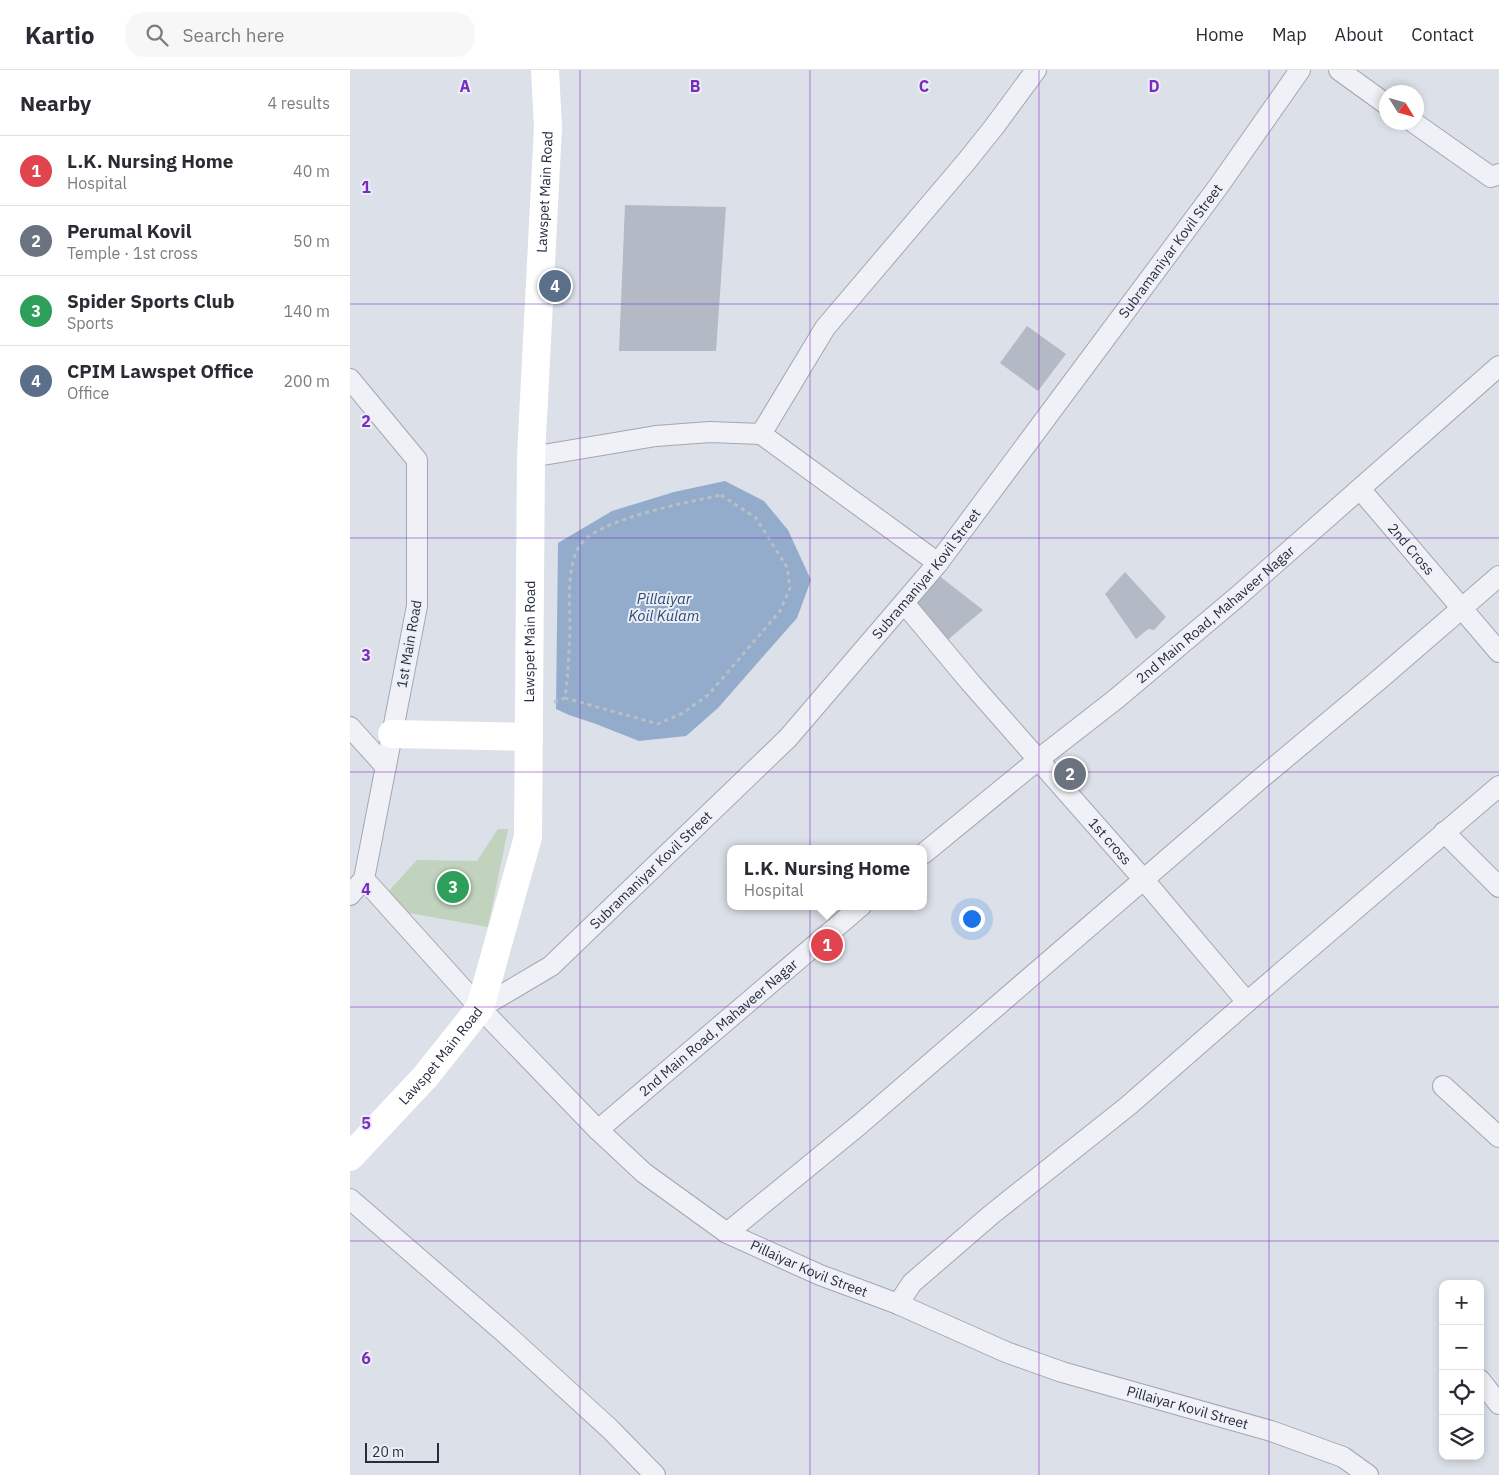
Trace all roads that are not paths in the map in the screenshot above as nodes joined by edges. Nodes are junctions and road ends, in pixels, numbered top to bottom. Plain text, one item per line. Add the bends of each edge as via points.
1 (545, 70) edge
2 (1036, 70) edge
3 (1300, 70) edge
4 (1339, 70) edge
5 (1379, 99) edge
6 (1424, 130) edge
7 (1499, 174) edge
8 (1499, 366) edge
9 (350, 378) edge
10 (761, 434) junction
11 (531, 457) junction
12 (1360, 489) junction
13 (938, 563) junction
14 (1499, 576) edge
15 (904, 603) junction
16 (1462, 608) junction
17 (1499, 652) edge
18 (350, 727) edge
19 (392, 734) junction
20 (528, 737) junction
21 (1039, 759) junction
22 (386, 766) junction
23 (1499, 786) edge
24 (1444, 832) junction
25 (927, 851) edge
26 (364, 878) junction
27 (1144, 880) junction
28 (1499, 887) edge
29 (350, 895) edge
30 (856, 910) edge
31 (1247, 1002) junction
32 (480, 1008) junction
33 (1443, 1086) dead end
34 (598, 1130) junction
35 (1499, 1137) edge
36 (350, 1158) edge
37 (350, 1199) edge
38 (727, 1233) junction
39 (898, 1304) junction
40 (1484, 1385) edge
41 (1499, 1404) edge
42 (655, 1475) edge
43 (1368, 1475) edge

1 - 11 street, Lawspet Main Road via 548,127
2 - 10 street via 966,162 825,328
3 - 13 street, Subramaniyar Kovil Street via 1218,188
4 - 5 street
6 - 7 street via 1491,178
8 - 12 street, 2nd Main Road, Mahaveer Nagar
9 - 19 street, 1st Main Road via 418,460 417,606
10 - 11 street via 710,432 656,436
10 - 13 street
11 - 20 street, Lawspet Main Road
12 - 16 street, 2nd Cross
12 - 21 street, 2nd Main Road, Mahaveer Nagar via 1222,610
13 - 15 street, Subramaniyar Kovil Street
14 - 16 street
15 - 21 street, 1st cross
15 - 32 street, Subramaniyar Kovil Street via 788,738 551,966
16 - 17 street, 2nd Cross
16 - 27 street
18 - 22 street
19 - 20 street
19 - 22 street, 1st Main Road
20 - 32 street, Lawspet Main Road via 528,837
21 - 25 street, 2nd Main Road, Mahaveer Nagar
21 - 27 street, 1st cross
22 - 26 street, 1st Main Road
23 - 24 street
24 - 28 street
24 - 31 street
26 - 29 street, 1st Main Road
26 - 32 street, Pillaiyar Kovil Street
27 - 31 street, 1st cross
27 - 38 street via 859,1126
30 - 34 street, 2nd Main Road, Mahaveer Nagar
31 - 39 street via 1128,1106 912,1282
32 - 34 street, Pillaiyar Kovil Street
32 - 36 street, Lawspet Main Road via 425,1077
33 - 35 street
34 - 38 street, Pillaiyar Kovil Street via 644,1174
37 - 42 street via 507,1335
38 - 39 street, Pillaiyar Kovil Street via 820,1275
39 - 43 street, Pillaiyar Kovil Street via 1006,1352 1062,1372 1271,1431 1334,1453
40 - 41 street

